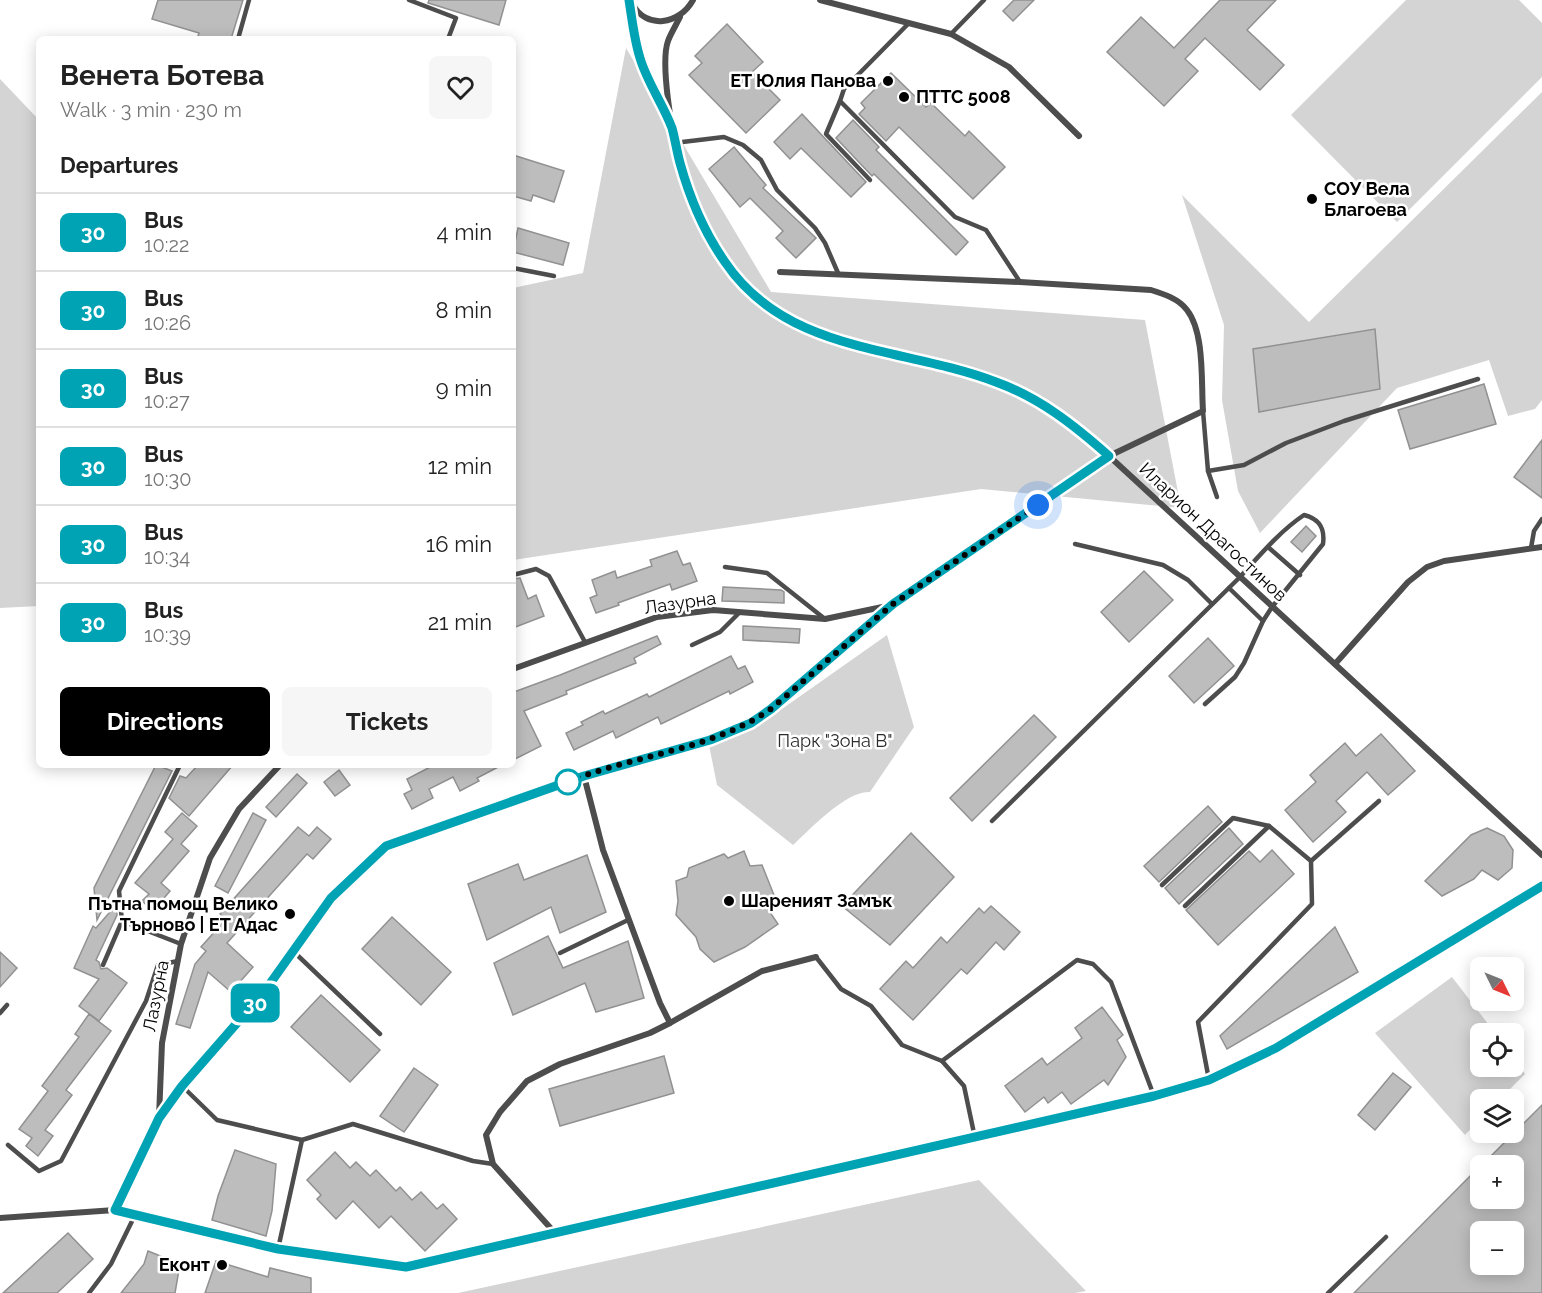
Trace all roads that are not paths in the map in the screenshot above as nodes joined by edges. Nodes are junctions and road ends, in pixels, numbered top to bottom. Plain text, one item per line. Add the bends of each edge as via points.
1 (249, 0) edge
2 (410, 0) edge
3 (630, 0) edge
4 (693, 0) edge
5 (824, 0) edge
6 (984, 0) edge
7 (680, 17) junction
8 (909, 23) junction
9 (951, 34) junction
10 (239, 36) edge
11 (449, 36) edge
12 (840, 101) junction
13 (672, 129) junction
14 (1079, 136) dead end
15 (674, 143) junction
16 (870, 180) dead end
17 (516, 269) edge
18 (780, 272) dead end
19 (838, 273) junction
20 (554, 276) dead end
21 (1020, 282) junction
22 (1478, 379) dead end
23 (1203, 411) junction
24 (1109, 456) junction
25 (1208, 471) junction
26 (1217, 497) dead end
27 (1542, 519) edge
28 (1075, 544) dead end
29 (1268, 547) junction
30 (1542, 547) edge
31 (1532, 548) junction
32 (725, 567) dead end
33 (516, 574) edge
34 (1300, 575) junction
35 (1240, 577) junction
36 (1228, 588) junction
37 (893, 604) junction
38 (1212, 604) junction
39 (1272, 606) junction
40 (739, 613) junction
41 (825, 619) junction
42 (1263, 621) junction
43 (585, 642) junction
44 (692, 645) dead end
45 (1335, 664) junction
46 (516, 668) edge
47 (1205, 704) dead end
48 (179, 768) edge
49 (277, 768) edge
50 (584, 776) junction
51 (1379, 801) dead end
52 (992, 821) dead end
53 (1269, 826) junction
54 (1542, 855) edge
55 (1311, 861) junction
56 (1162, 885) dead end
57 (1542, 886) edge
58 (1185, 906) dead end
59 (628, 920) junction
60 (122, 921) junction
61 (181, 944) junction
62 (294, 951) junction
63 (560, 952) dead end
64 (816, 957) joint
65 (178, 961) junction
66 (102, 965) dead end
67 (7, 1005) dead end
68 (0, 1013) edge
69 (670, 1023) junction
70 (380, 1034) dead end
71 (942, 1061) junction
72 (1209, 1080) junction
73 (182, 1086) junction
74 (1154, 1096) junction
75 (159, 1118) junction
76 (975, 1138) junction
77 (302, 1140) junction
78 (8, 1145) dead end
79 (493, 1164) junction
80 (115, 1210) junction
81 (135, 1215) junction
82 (0, 1218) edge
83 (555, 1233) junction
84 (1386, 1237) dead end
85 (278, 1249) junction
86 (89, 1293) edge
87 (1329, 1293) edge

1 - 10 lane
2 - 11 lane via 456,18
3 - 7 street via 650,20
3 - 13 street, Иларион Драгостинов via 640,60
4 - 7 street, Иларион Драгостинов
5 - 8 street
6 - 9 lane
7 - 13 street, Иларион Драгостинов via 665,51
8 - 9 street
8 - 12 lane via 844,89
9 - 14 street via 1009,67
12 - 16 lane via 826,134
12 - 21 lane via 955,217 986,230
13 - 15 street, Иларион Драгостинов
15 - 19 lane via 724,138 743,145 761,160 777,190 815,228
15 - 24 street, Иларион Драгостинов via 693,205 721,256 748,288 779,315 822,336 1003,385 1064,418
17 - 20 lane
18 - 19 street
19 - 21 street
21 - 23 street via 1151,290 1177,301 1187,310 1199,345
22 - 25 lane via 1344,421 1286,443 1244,465
23 - 24 street
23 - 25 lane
24 - 35 street, Иларион Драгостинов
24 - 37 street
25 - 26 lane
27 - 31 lane via 1534,531
28 - 38 lane via 1163,565 1188,580
29 - 34 lane
29 - 34 lane via 1304,515 1317,521 1322,526 1323,544
29 - 35 lane
30 - 31 street
31 - 45 street via 1427,567 1408,582
32 - 41 lane via 767,573
33 - 43 lane via 536,569 549,576
34 - 39 lane
35 - 36 lane
35 - 39 street, Иларион Драгостинов
36 - 38 lane
36 - 42 lane
37 - 41 street, Лазурна
37 - 50 street via 751,723 710,740
38 - 52 lane
39 - 42 lane
39 - 45 street, Иларион Драгостинов
40 - 41 street, Лазурна
40 - 43 street, Лазурна via 713,610 657,617
40 - 44 lane via 720,632
42 - 47 lane via 1235,677
43 - 46 street, Лазурна
45 - 54 street, Иларион Драгостинов
48 - 60 lane via 119,891
49 - 61 street, Лазурна via 239,809 210,858
50 - 59 street via 603,850
50 - 62 street via 386,846 331,898
51 - 55 lane
53 - 55 lane
53 - 56 lane via 1233,818
53 - 58 lane
55 - 72 lane via 1312,904 1198,1022
57 - 72 street via 1276,1048
59 - 63 lane
59 - 69 street
60 - 61 lane
60 - 66 lane
61 - 65 street, Лазурна
62 - 70 lane
62 - 73 street via 264,992
64 - 69 street via 762,971
64 - 71 lane via 841,989 871,1006 902,1045
65 - 75 street, Лазурна via 162,1044
65 - 78 lane via 158,965 146,1001 61,1161 39,1171
67 - 68 lane
69 - 79 street via 560,1064 527,1081 486,1135
71 - 74 lane via 1077,960 1093,964 1111,982
71 - 76 lane via 964,1086
72 - 74 street
73 - 75 street
73 - 77 lane via 217,1120
74 - 76 street
75 - 80 street
76 - 83 street
77 - 79 lane via 353,1124
77 - 85 lane
79 - 83 street
80 - 81 street
80 - 82 street
81 - 85 street
81 - 86 lane via 111,1264
83 - 85 street via 406,1267
84 - 87 lane

